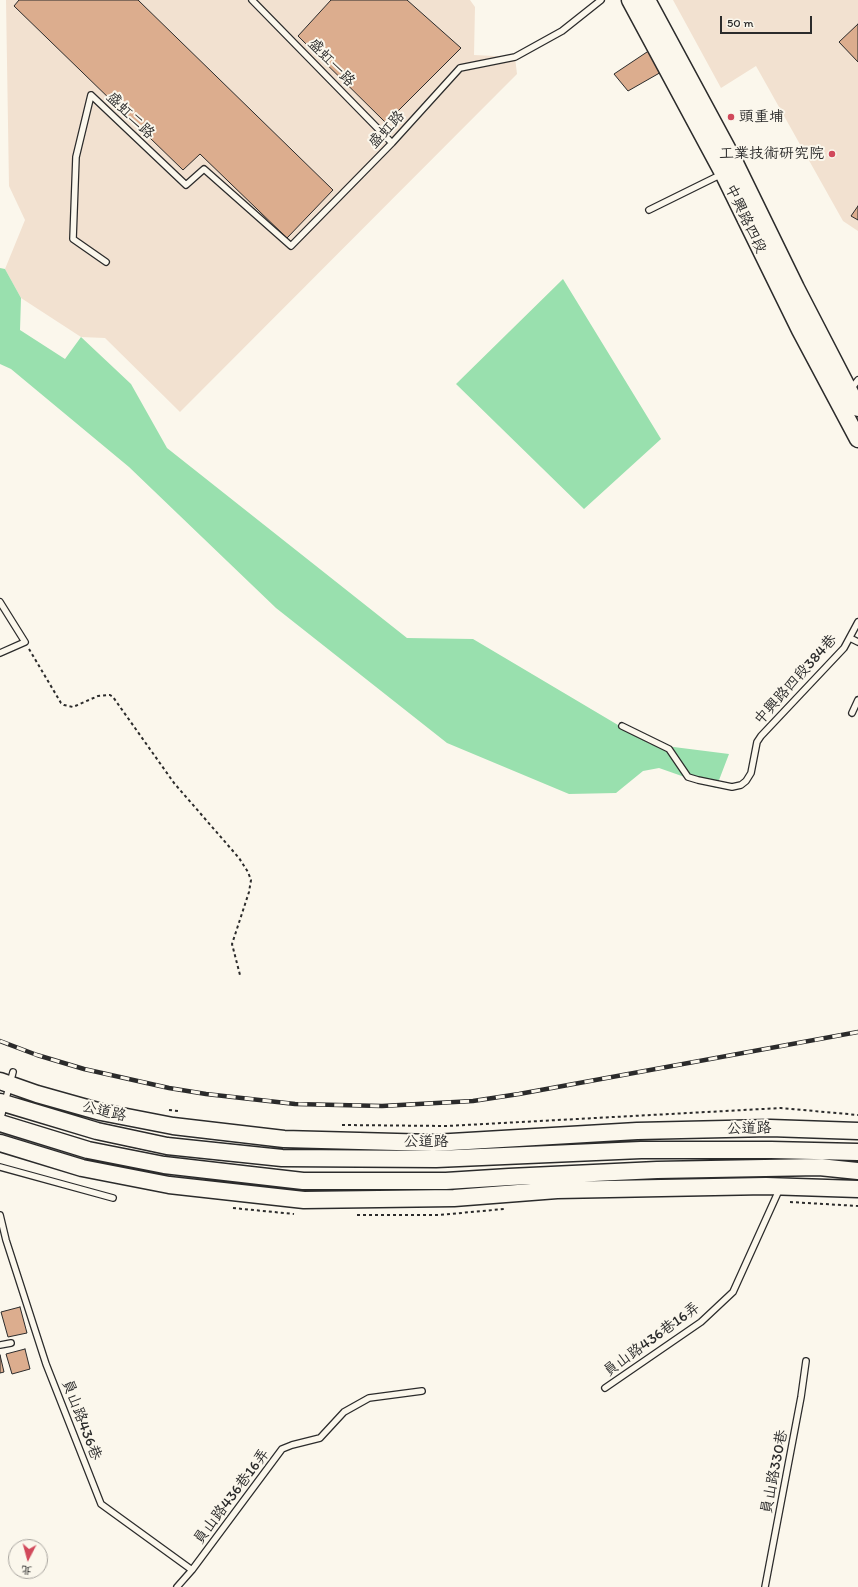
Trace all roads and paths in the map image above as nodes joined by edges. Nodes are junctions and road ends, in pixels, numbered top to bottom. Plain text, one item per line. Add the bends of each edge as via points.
1 (252, 0) edge
2 (601, 0) edge
3 (630, 0) edge
4 (647, 0) edge
5 (392, 143) junction
6 (729, 168) junction
7 (648, 210) dead end
8 (291, 246) joint
9 (106, 262) dead end
10 (847, 395) edge
11 (853, 417) edge
12 (858, 439) edge
13 (0, 602) edge
14 (858, 622) edge
15 (850, 638) junction
16 (25, 642) junction
17 (858, 642) edge
18 (0, 653) edge
19 (858, 700) edge
20 (852, 713) dead end
21 (622, 726) dead end
22 (240, 975) dead end
23 (8, 1079) edge
24 (2, 1103) edge
25 (162, 1108) dead end
26 (184, 1112) dead end
27 (858, 1115) edge
28 (0, 1122) edge
29 (338, 1125) dead end
30 (858, 1131) edge
31 (0, 1143) edge
32 (858, 1152) edge
33 (0, 1167) edge
34 (858, 1171) edge
35 (781, 1186) junction
36 (858, 1189) edge
37 (113, 1198) dead end
38 (0, 1215) edge
39 (11, 1343) dead end
40 (0, 1345) edge
41 (806, 1361) dead end
42 (605, 1388) dead end
43 (422, 1391) dead end
44 (192, 1570) junction
45 (177, 1587) edge
46 (765, 1587) edge

1 - 5 lane, 盛虹一路
2 - 5 lane, 盛虹路 via 562,31 515,57 460,68
3 - 6 street, 中興路四段
4 - 6 street, 中興路四段
5 - 8 lane, 盛虹路
6 - 7 lane
6 - 10 street, 中興路四段
8 - 9 lane, 盛虹二路 via 204,169 186,185 91,95 76,157 73,239
10 - 11 street, 中興路四段
11 - 12 street, 中興路四段
13 - 16 lane
14 - 15 lane, 中興路四段384巷
15 - 17 lane, 中興路四段384巷
15 - 21 lane, 中興路四段384巷 via 844,648 761,736 757,742 751,773 741,785 732,787 688,777 669,749
16 - 18 lane
16 - 22 path via 64,705 73,707 98,696 113,697 174,783 239,858 251,880 232,944
19 - 20 lane
23 - 24 lane
23 - 30 street, 公道路 via 101,1112 173,1126 284,1139 434,1143 637,1131 770,1128
24 - 28 lane
24 - 32 street, 公道路 via 97,1132 167,1146 282,1158 436,1159 641,1150
25 - 26 path
27 - 29 path via 781,1108 447,1126
28 - 34 street via 88,1150 157,1163 303,1181 446,1181 657,1170 819,1167
31 - 35 street via 82,1168 169,1185 304,1200 454,1198 557,1190
33 - 37 lane
35 - 36 street
35 - 42 lane, 員山路436巷16弄 via 733,1292 701,1322
38 - 44 lane, 員山路436巷 via 46,1364 101,1504
39 - 40 lane
41 - 46 lane, 員山路330巷
43 - 44 lane, 員山路436巷16弄 via 369,1398 344,1412 320,1438 282,1449
44 - 45 lane

